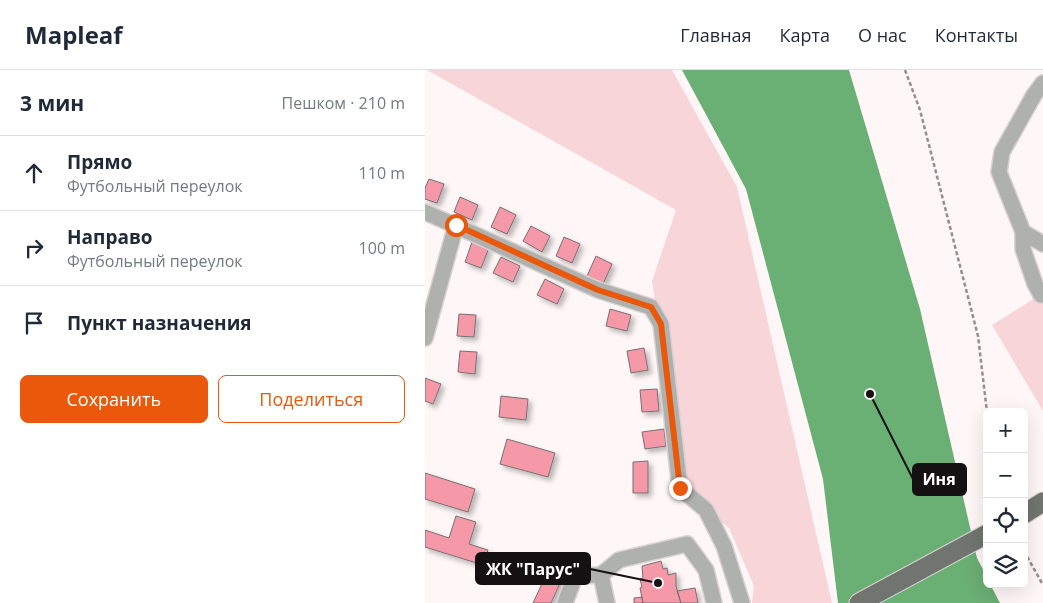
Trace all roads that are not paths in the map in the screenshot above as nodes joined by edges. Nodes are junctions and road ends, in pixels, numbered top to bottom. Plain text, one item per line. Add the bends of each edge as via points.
1 (1043, 83) edge
2 (425, 212) edge
3 (456, 225) junction
4 (1023, 232) junction
5 (1043, 244) edge
6 (1041, 295) dead end
7 (425, 338) edge
8 (1043, 502) edge
9 (1028, 511) edge
10 (983, 536) edge
11 (601, 575) junction
12 (565, 603) edge
13 (607, 603) edge
14 (714, 603) edge
15 (742, 603) edge
16 (859, 603) edge

1 - 4 street via 1001,152 999,172
2 - 3 street
3 - 7 street
3 - 15 street via 598,290 651,307 661,324 680,488 706,510 724,546
4 - 5 street
4 - 6 street via 1023,249
8 - 9 main road
10 - 16 main road
11 - 12 street via 575,576
11 - 13 street
11 - 14 street via 619,560 687,544 706,570

